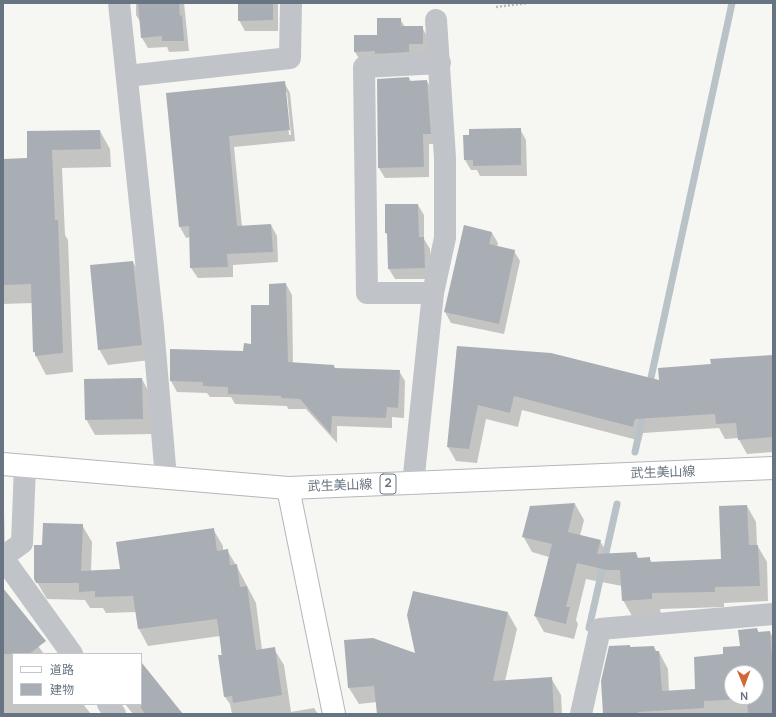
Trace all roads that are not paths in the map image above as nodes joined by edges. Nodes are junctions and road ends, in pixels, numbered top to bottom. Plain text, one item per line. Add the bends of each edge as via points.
1 (119, 3) edge
2 (291, 3) edge
3 (436, 20) dead end
4 (440, 63) junction
5 (127, 76) junction
6 (433, 293) junction
7 (3, 464) edge
8 (25, 466) junction
9 (773, 468) edge
10 (166, 478) junction
11 (413, 484) junction
12 (288, 488) junction
13 (3, 557) edge
14 (773, 614) edge
15 (71, 653) edge
16 (334, 714) edge
17 (581, 714) edge

1 - 5 street
2 - 5 street via 290,58
3 - 4 street
4 - 6 street via 445,158 445,238
4 - 6 street via 364,67 367,293
5 - 10 street
6 - 11 street
7 - 8 main road, 武生美山線 / 2
8 - 10 main road, 武生美山線 / 2
8 - 13 street via 22,543
9 - 11 main road, 武生美山線 / 2
10 - 12 main road, 武生美山線 / 2
11 - 12 main road, 武生美山線 / 2
12 - 16 main road
13 - 15 street
14 - 17 street via 600,629

